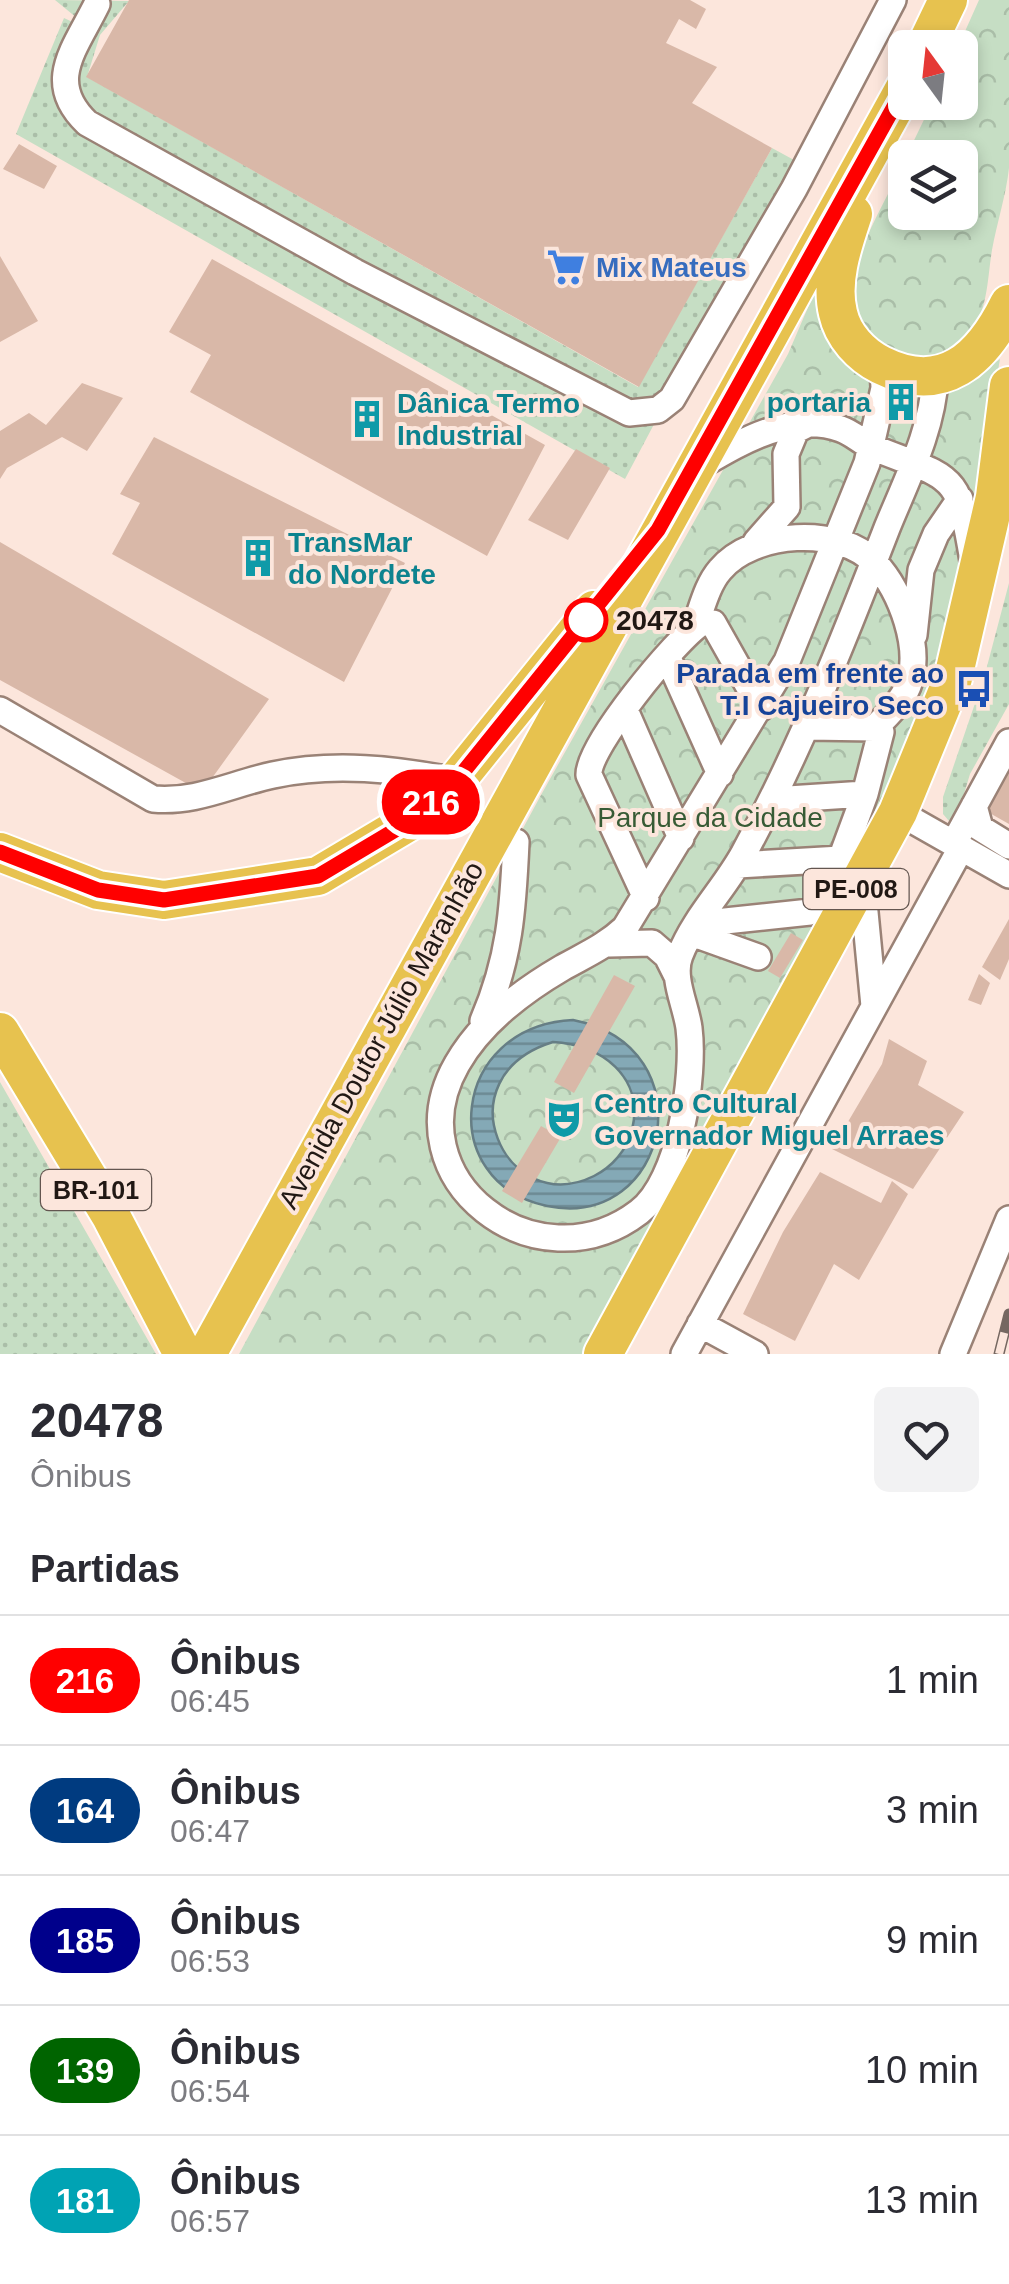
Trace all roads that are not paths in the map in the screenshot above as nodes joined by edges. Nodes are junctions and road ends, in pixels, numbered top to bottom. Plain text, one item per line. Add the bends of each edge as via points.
1 (893, 0) edge
2 (948, 0) edge
3 (97, 4) dead end
4 (934, 30) edge
5 (889, 120) edge
6 (877, 145) junction
7 (1009, 304) edge
8 (1009, 345) edge
9 (883, 366) junction
10 (946, 373) junction
11 (1009, 386) edge
12 (806, 425) junction
13 (872, 447) junction
14 (913, 460) junction
15 (692, 470) junction
16 (960, 499) junction
17 (658, 530) junction
18 (837, 543) junction
19 (748, 548) junction
20 (874, 561) junction
21 (977, 586) junction
22 (695, 626) junction
23 (910, 650) junction
24 (668, 658) junction
25 (761, 708) junction
26 (0, 710) edge
27 (625, 710) junction
28 (807, 727) junction
29 (874, 728) junction
30 (1009, 742) edge
31 (720, 774) junction
32 (456, 781) junction
33 (864, 794) junction
34 (773, 800) junction
35 (974, 806) junction
36 (898, 812) junction
37 (682, 838) junction
38 (516, 842) dead end
39 (957, 846) junction
40 (1009, 846) edge
41 (0, 852) edge
42 (738, 865) junction
43 (851, 868) junction
44 (1009, 876) edge
45 (646, 898) junction
46 (694, 929) junction
47 (609, 944) junction
48 (758, 957) dead end
49 (676, 974) junction
50 (874, 1006) junction
51 (0, 1032) edge
52 (476, 1036) junction
53 (1009, 1218) edge
54 (700, 1324) junction
55 (183, 1354) edge
56 (206, 1354) edge
57 (603, 1354) edge
58 (684, 1354) edge
59 (755, 1354) edge
60 (953, 1354) edge

1 - 3 street via 794,189 672,398 645,414 629,414 355,272 87,123 69,106 63,86
2 - 4 highway
5 - 6 highway, Avenida Doutor Júlio Maranhão
6 - 9 highway via 835,281 844,328 865,356
6 - 15 highway, Avenida Doutor Júlio Maranhão
7 - 10 highway via 983,348
8 - 10 street
9 - 10 highway via 906,375
9 - 13 street
10 - 14 street
11 - 21 highway, PE-008
12 - 13 street via 840,428
12 - 15 street via 748,438
12 - 19 street via 796,430 786,454 787,507
13 - 14 street
13 - 18 street
14 - 16 street via 940,473
14 - 20 street
15 - 17 highway, Avenida Doutor Júlio Maranhão
16 - 21 street
16 - 23 street via 921,570
17 - 32 highway
17 - 56 highway, Avenida Doutor Júlio Maranhão
18 - 19 street via 782,538
18 - 20 street
18 - 25 street
19 - 22 street via 719,570
20 - 23 street via 901,608
20 - 28 street
21 - 36 highway, PE-008 via 953,678
22 - 24 street
22 - 25 street via 713,623
23 - 29 street via 908,686
24 - 27 street
24 - 31 street
25 - 31 street
26 - 32 street via 153,798 182,801 275,774 346,768 394,768
27 - 37 street
27 - 45 street via 591,758 589,774
28 - 29 street
28 - 34 street
29 - 33 street via 882,740
30 - 35 street
31 - 37 street
32 - 41 highway via 407,823 318,876 251,889 164,900 98,890
33 - 34 street
33 - 43 street
34 - 42 street
35 - 39 street
35 - 40 street via 980,828
36 - 39 street
36 - 43 highway, PE-008
37 - 45 street
38 - 52 street via 504,974
39 - 44 street
39 - 50 street
42 - 43 street
42 - 46 street
43 - 46 street via 810,912
43 - 50 street
43 - 57 highway, PE-008
45 - 47 street
46 - 48 street
46 - 49 street
47 - 49 street via 652,943
47 - 52 street via 526,991
49 - 52 street via 692,1053 680,1130 644,1208 596,1236 569,1241 525,1234 471,1198 447,1161 443,1095
50 - 54 street
51 - 55 highway, BR-101
53 - 60 street
54 - 58 street
54 - 59 street

